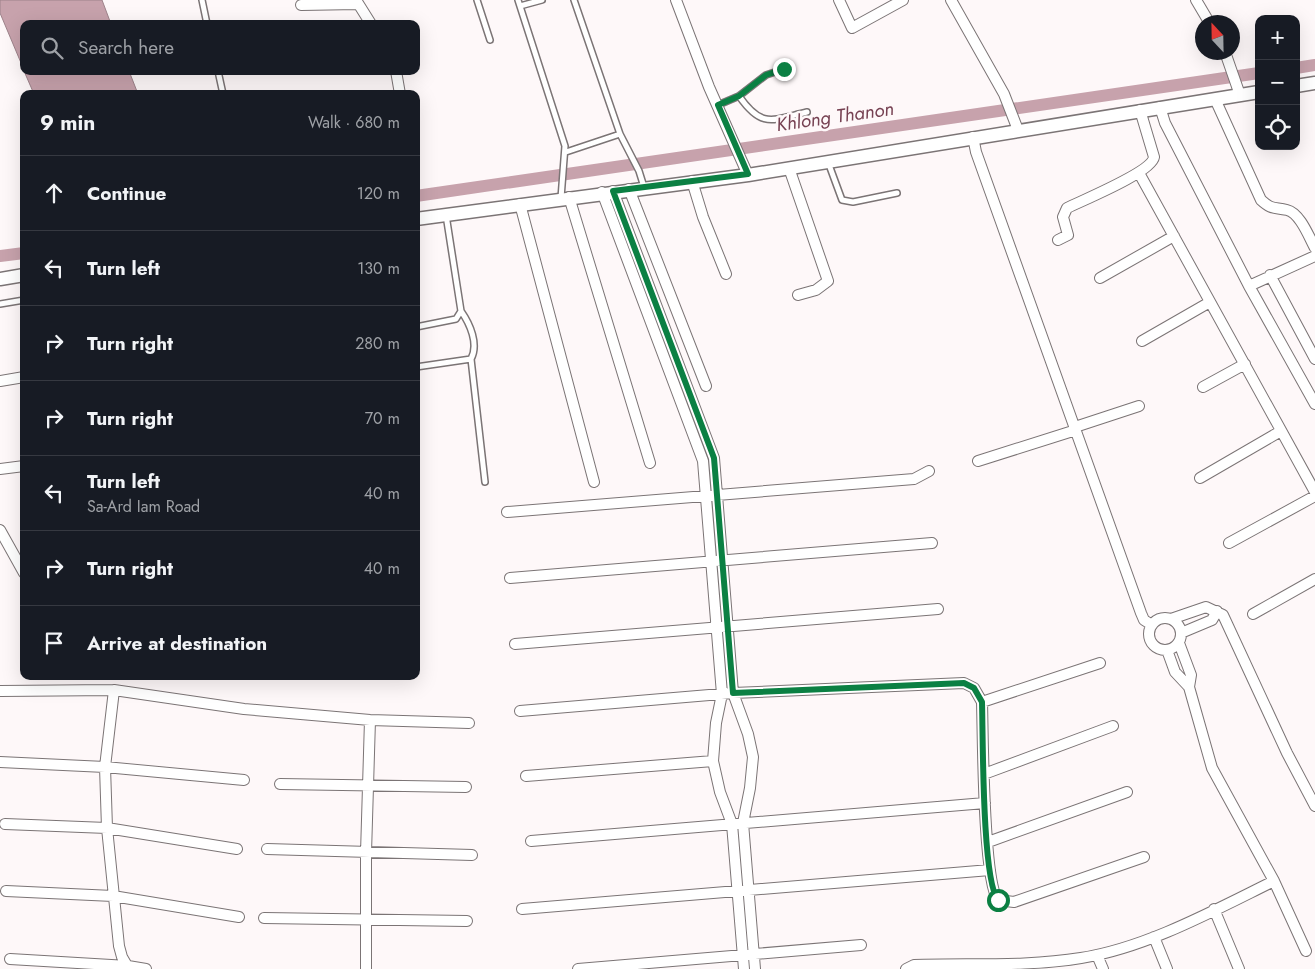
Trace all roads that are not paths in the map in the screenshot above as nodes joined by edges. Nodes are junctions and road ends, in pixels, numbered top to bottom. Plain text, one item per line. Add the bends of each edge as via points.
1 (202, 0) edge
2 (477, 0) edge
3 (518, 0) edge
4 (542, 0) edge
5 (574, 0) edge
6 (676, 0) edge
7 (839, 0) edge
8 (903, 0) edge
9 (951, 0) edge
10 (1196, 0) edge
11 (356, 2) edge
12 (301, 5) dead end
13 (520, 6) junction
14 (1205, 15) edge
15 (206, 20) edge
16 (368, 20) edge
17 (490, 40) dead end
18 (1228, 60) edge
19 (784, 69) dead end
20 (219, 75) edge
21 (397, 75) edge
22 (1315, 83) edge
23 (1300, 85) edge
24 (222, 90) edge
25 (399, 90) edge
26 (1239, 91) junction
27 (1255, 92) edge
28 (739, 96) junction
29 (1215, 99) junction
30 (718, 105) junction
31 (1160, 107) junction
32 (1140, 110) junction
33 (807, 112) dead end
34 (1016, 125) junction
35 (620, 134) junction
36 (973, 138) junction
37 (566, 152) junction
38 (828, 161) junction
39 (789, 168) junction
40 (1139, 173) junction
41 (748, 174) junction
42 (692, 181) junction
43 (644, 187) junction
44 (629, 189) junction
45 (608, 192) junction
46 (897, 193) dead end
47 (565, 198) junction
48 (520, 204) junction
49 (446, 215) junction
50 (420, 218) edge
51 (1174, 236) junction
52 (1058, 240) dead end
53 (1315, 248) edge
54 (1315, 256) edge
55 (726, 274) dead end
56 (1270, 275) junction
57 (20, 276) edge
58 (1100, 278) dead end
59 (0, 279) edge
60 (1249, 286) junction
61 (798, 295) dead end
62 (20, 301) edge
63 (1210, 302) junction
64 (0, 304) edge
65 (461, 311) junction
66 (420, 326) edge
67 (1142, 340) dead end
68 (471, 359) junction
69 (1315, 359) edge
70 (1245, 364) junction
71 (420, 366) edge
72 (20, 378) edge
73 (0, 381) edge
74 (706, 386) dead end
75 (1203, 387) dead end
76 (1315, 404) edge
77 (1139, 406) dead end
78 (702, 426) junction
79 (1075, 429) junction
80 (692, 430) junction
81 (1281, 431) junction
82 (978, 460) dead end
83 (650, 463) dead end
84 (20, 466) edge
85 (0, 469) edge
86 (929, 471) dead end
87 (1200, 478) dead end
88 (485, 482) dead end
89 (594, 482) dead end
90 (1315, 494) edge
91 (717, 495) junction
92 (706, 496) junction
93 (507, 512) dead end
94 (0, 530) edge
95 (932, 543) dead end
96 (1229, 543) dead end
97 (20, 557) edge
98 (722, 560) junction
99 (711, 561) junction
100 (510, 578) dead end
101 (1315, 579) edge
102 (938, 609) dead end
103 (1218, 611) junction
104 (1252, 614) dead end
105 (1171, 619) junction
106 (1152, 625) junction
107 (728, 627) junction
108 (716, 628) junction
109 (1180, 638) junction
110 (515, 644) dead end
111 (1167, 650) junction
112 (1100, 663) dead end
113 (1189, 687) junction
114 (114, 690) junction
115 (0, 691) edge
116 (727, 693) junction
117 (982, 702) junction
118 (520, 710) dead end
119 (370, 720) junction
120 (469, 723) dead end
121 (1113, 726) dead end
122 (713, 760) junction
123 (0, 762) edge
124 (105, 767) junction
125 (984, 774) junction
126 (526, 776) dead end
127 (244, 780) dead end
128 (280, 784) dead end
129 (369, 784) junction
130 (466, 787) dead end
131 (1312, 791) edge
132 (1127, 792) dead end
133 (984, 803) junction
134 (1315, 806) edge
135 (743, 823) junction
136 (5, 824) dead end
137 (732, 824) junction
138 (107, 828) junction
139 (531, 841) dead end
140 (988, 842) junction
141 (237, 849) dead end
142 (266, 849) dead end
143 (366, 853) junction
144 (472, 855) dead end
145 (1144, 857) dead end
146 (990, 870) junction
147 (1274, 880) junction
148 (749, 890) junction
149 (6, 891) dead end
150 (738, 891) junction
151 (113, 896) junction
152 (522, 909) dead end
153 (1214, 910) junction
154 (239, 917) dead end
155 (264, 918) dead end
156 (367, 920) junction
157 (467, 921) dead end
158 (1154, 937) junction
159 (862, 945) dead end
160 (1306, 950) dead end
161 (754, 954) junction
162 (743, 955) junction
163 (1097, 955) junction
164 (10, 959) dead end
165 (995, 966) edge
166 (128, 967) edge
167 (146, 969) edge
168 (366, 969) edge
169 (578, 969) edge
170 (744, 969) edge
171 (755, 969) edge
172 (906, 969) edge
173 (1103, 969) edge
174 (1167, 969) edge
175 (1239, 969) edge

1 - 15 lane
2 - 17 lane
3 - 13 lane
4 - 13 lane
5 - 35 lane
6 - 30 street
7 - 8 street via 852,28
9 - 34 street via 1004,94
10 - 14 street
11 - 12 street
11 - 16 street
13 - 37 lane
18 - 26 street
19 - 28 lane via 766,75
20 - 24 lane
21 - 25 street
22 - 23 street
26 - 27 street
26 - 29 street
28 - 30 lane
28 - 33 lane via 758,118 770,120
29 - 31 street
29 - 53 street via 1262,200 1275,210 1288,210 1294,214
30 - 41 street
31 - 32 street
31 - 60 street via 1165,123
32 - 34 street
32 - 40 street via 1154,159
34 - 36 street
35 - 37 lane
35 - 43 lane
36 - 38 street
36 - 79 street
37 - 47 lane via 562,185
38 - 39 street
38 - 46 lane via 842,200 853,202
39 - 41 street
39 - 61 street via 828,281 816,290
40 - 51 street
40 - 52 street via 1067,208 1063,217 1068,236
41 - 42 street
42 - 43 street
42 - 55 street
43 - 44 street
44 - 45 street
44 - 74 street
45 - 47 street
45 - 78 street
45 - 80 street
47 - 48 street
47 - 83 street
48 - 49 street
48 - 89 street
49 - 50 street
49 - 65 lane
51 - 58 street
51 - 63 street
54 - 56 street
56 - 60 street
56 - 69 street
57 - 59 street
60 - 76 street
62 - 64 lane
63 - 67 street
63 - 70 street
65 - 66 lane via 456,319
65 - 68 lane via 469,323 474,344
68 - 71 lane
68 - 88 lane
70 - 75 street
70 - 81 street
72 - 73 street
77 - 79 street
78 - 80 street
78 - 91 street via 714,458
79 - 82 street
79 - 106 street via 1141,613 1144,620
80 - 92 street via 703,461
81 - 87 street
81 - 90 street
84 - 85 street
86 - 91 street via 914,479
90 - 96 street
91 - 92 street
91 - 98 street
92 - 93 street
92 - 99 street
94 - 97 street
95 - 98 street
98 - 99 street
98 - 107 street
99 - 100 street
99 - 108 street
101 - 104 street
102 - 107 street
103 - 105 street via 1206,607
103 - 109 street via 1212,620
103 - 131 street via 1226,620 1287,753
105 - 106 street via 1164,618
105 - 109 street via 1176,622
106 - 111 street via 1150,639 1160,649
107 - 108 street
107 - 116 street
108 - 110 street
108 - 116 street
109 - 111 street
109 - 113 street via 1191,676
111 - 113 street via 1175,672
112 - 117 street
113 - 147 street via 1212,768
114 - 115 street
114 - 119 street via 244,709
114 - 124 street
116 - 117 street via 964,683 974,688
116 - 118 street
116 - 122 street via 716,723
116 - 135 street via 748,734 753,757
117 - 125 street
119 - 120 street
119 - 129 street
121 - 125 street
122 - 126 street
122 - 137 street
123 - 124 street
124 - 127 street
124 - 138 street
125 - 133 street
128 - 129 street
129 - 130 street
129 - 143 street
131 - 134 street
132 - 140 street
133 - 135 street
133 - 140 street
135 - 137 street
135 - 148 street
136 - 138 street
137 - 139 street
137 - 150 street
138 - 141 street
138 - 151 street
140 - 146 street
142 - 143 street
143 - 144 street
143 - 156 street
145 - 146 street via 1014,902 1005,902 995,896
146 - 148 street
147 - 153 street
147 - 160 street
148 - 150 street
148 - 161 street
149 - 151 street
150 - 152 street
150 - 162 street
151 - 154 street
151 - 166 street via 119,946
153 - 158 street
153 - 175 street
155 - 156 street
156 - 157 street
156 - 168 street
158 - 163 street
158 - 174 street
159 - 161 street
161 - 162 street
161 - 171 street
162 - 169 street
162 - 170 street
163 - 165 street
163 - 173 street
164 - 166 street
165 - 172 street via 914,964
166 - 167 street

